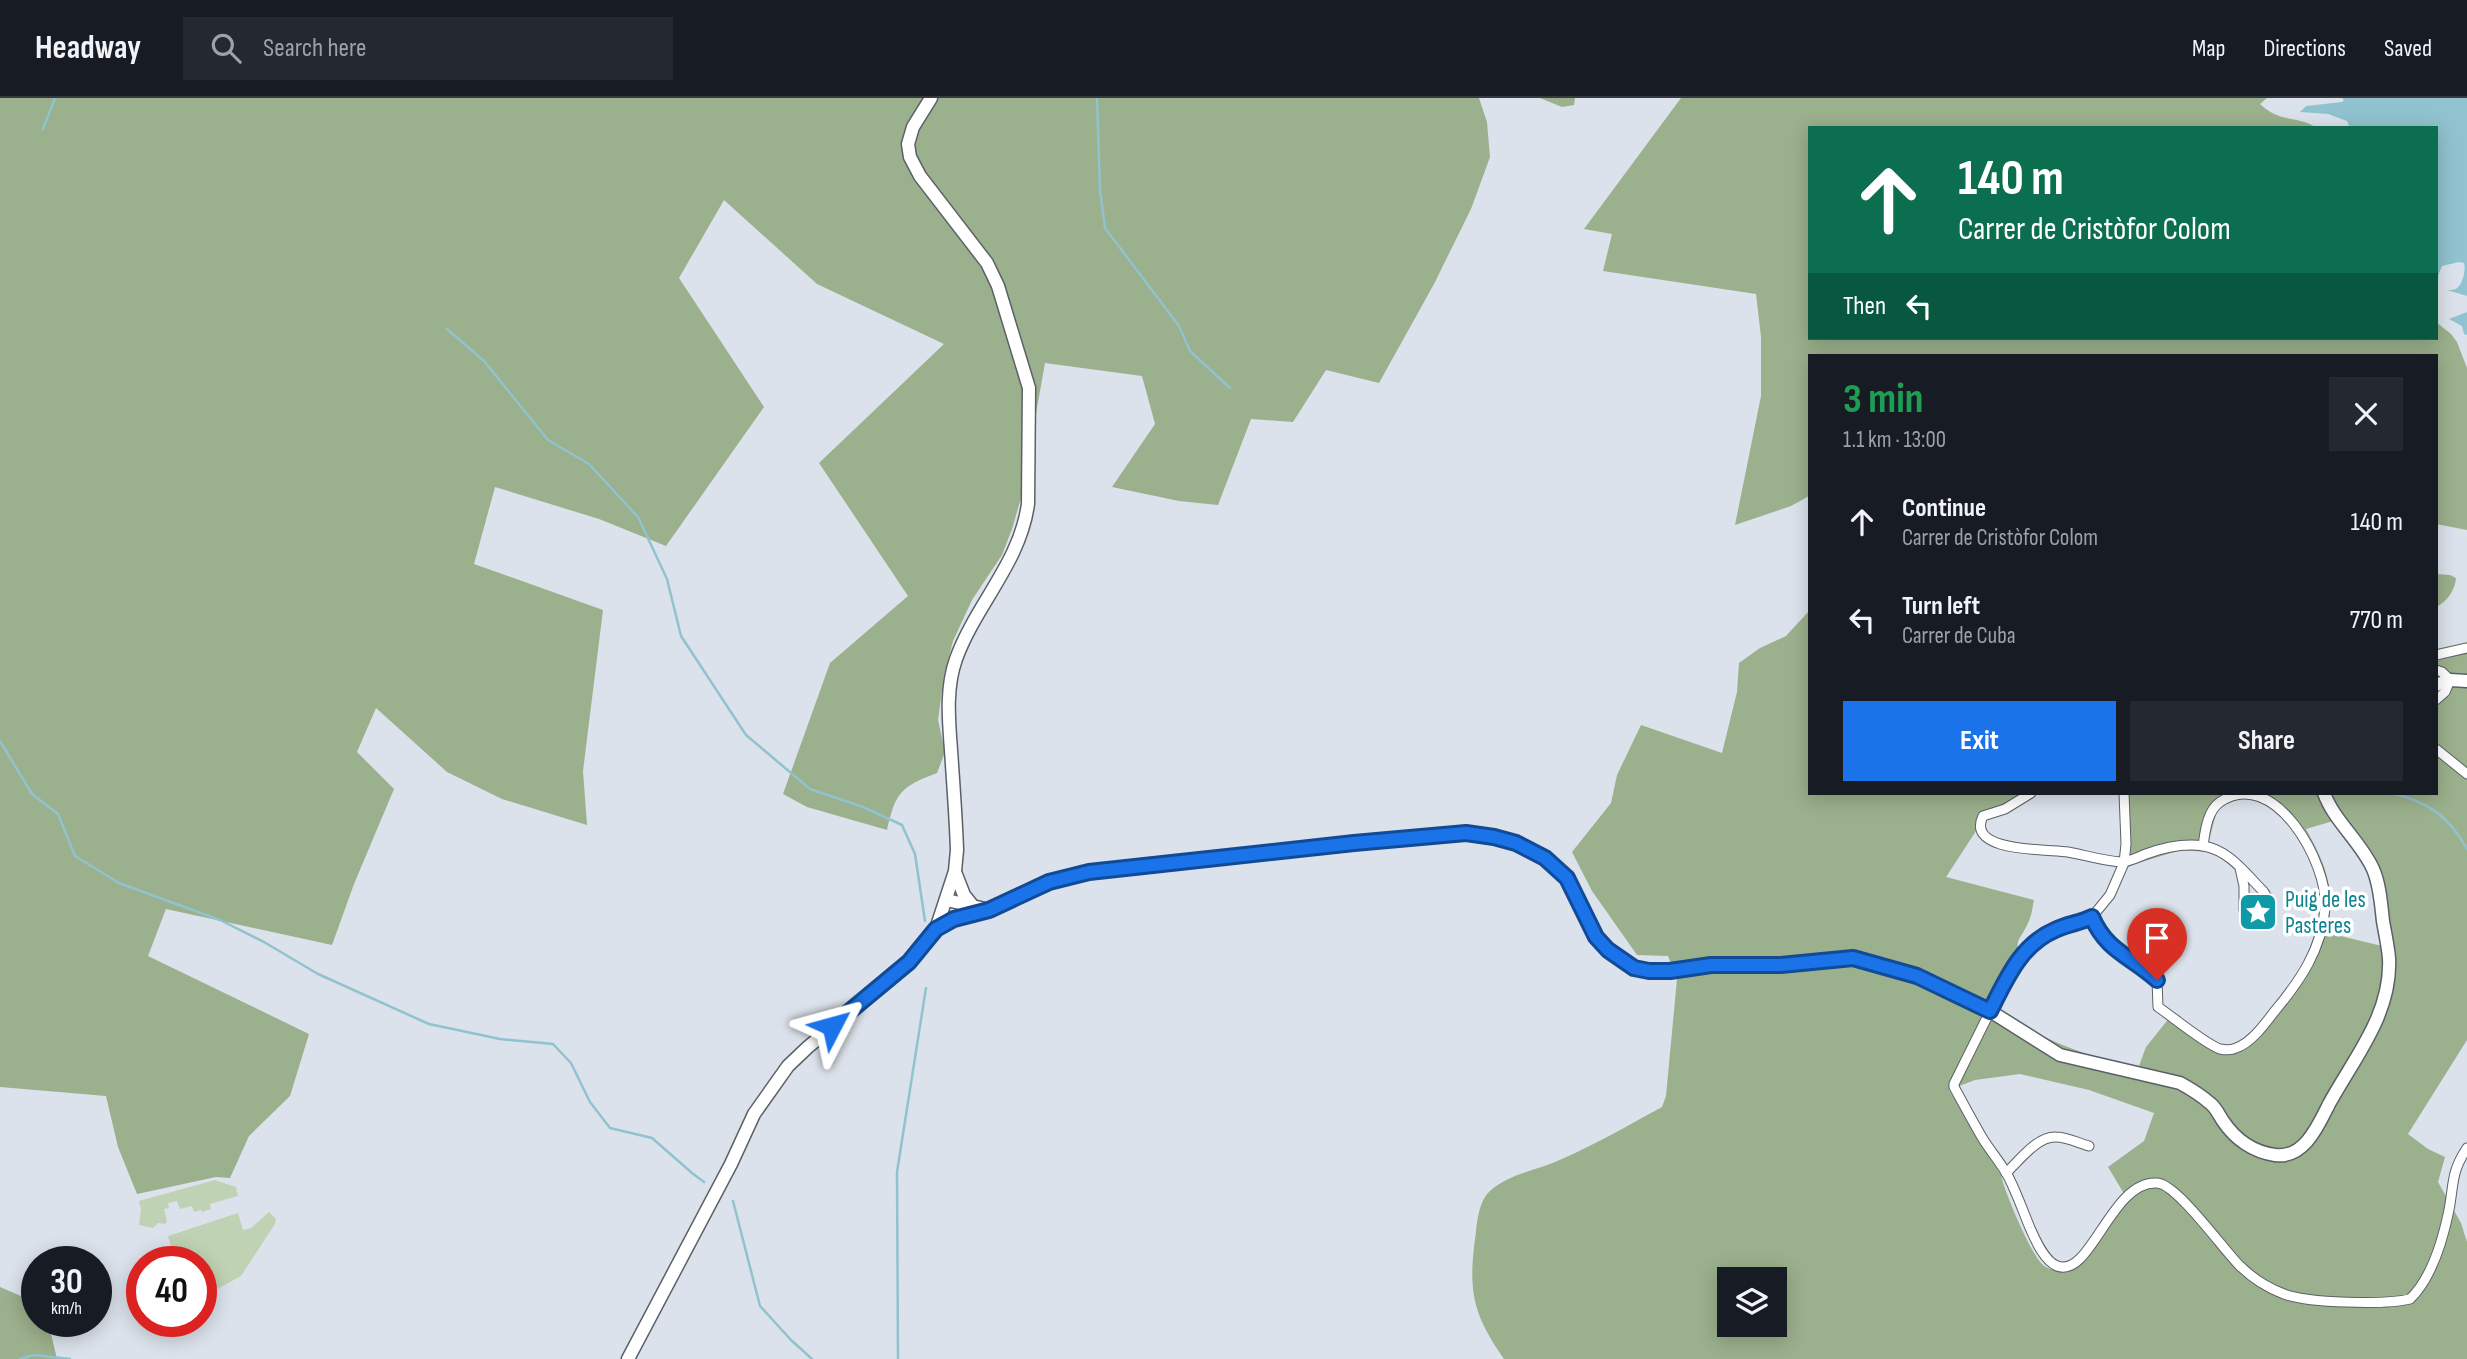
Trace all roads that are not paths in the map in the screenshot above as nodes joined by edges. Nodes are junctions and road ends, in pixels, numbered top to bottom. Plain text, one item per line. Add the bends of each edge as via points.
1 (931, 98) edge
2 (2467, 648) edge
3 (2438, 655) edge
4 (2438, 671) edge
5 (2450, 680) junction
6 (2467, 681) edge
7 (2438, 684) edge
8 (2438, 698) edge
9 (2438, 751) edge
10 (2467, 774) edge
11 (2028, 795) edge
12 (2124, 795) edge
13 (2325, 795) edge
14 (2203, 846) junction
15 (2124, 863) junction
16 (2241, 868) junction
17 (955, 871) junction
18 (946, 903) junction
19 (972, 910) junction
20 (2092, 917) junction
21 (936, 929) junction
22 (1990, 1011) junction
23 (2089, 1146) dead end
24 (2467, 1148) edge
25 (2006, 1173) junction
26 (628, 1359) edge

1 - 17 street via 912,127 910,157 992,273 1029,388 1026,521 1014,553 961,648 950,687
2 - 3 street
4 - 5 street
5 - 6 street
5 - 7 street
5 - 8 street
9 - 10 street
11 - 15 street via 1983,816 1981,831 1995,844
12 - 15 street
13 - 22 street via 2372,868 2379,888 2389,970 2368,1039 2304,1146 2283,1156 2246,1144 2211,1104 2180,1083 2060,1055
14 - 15 street via 2172,847
14 - 16 street via 2217,849
14 - 20 street via 2207,823 2220,802 2254,796 2279,808 2296,826 2325,886 2323,923 2309,965 2267,1020 2238,1048 2221,1049 2158,1007 2157,980 2105,941
15 - 20 street via 2110,895
16 - 16 street via 2244,910 2254,918 2267,910 2268,901
17 - 18 street
17 - 19 street
18 - 19 street via 957,912
18 - 21 street
19 - 21 street
19 - 22 street via 989,910 1049,882 1089,872 1466,833 1516,843 1545,858 1567,878 1596,937 1634,968 1670,971 1853,958 1917,976
20 - 22 street via 2052,931 2025,950
21 - 26 street via 909,962 808,1046 770,1090
22 - 25 street via 1954,1087
23 - 25 street via 2048,1138
24 - 25 street via 2456,1165 2448,1213 2428,1277 2410,1299 2400,1301 2307,1299 2284,1294 2241,1266 2183,1201 2159,1183 2145,1185 2126,1197 2085,1255 2077,1263 2058,1267 2033,1235

